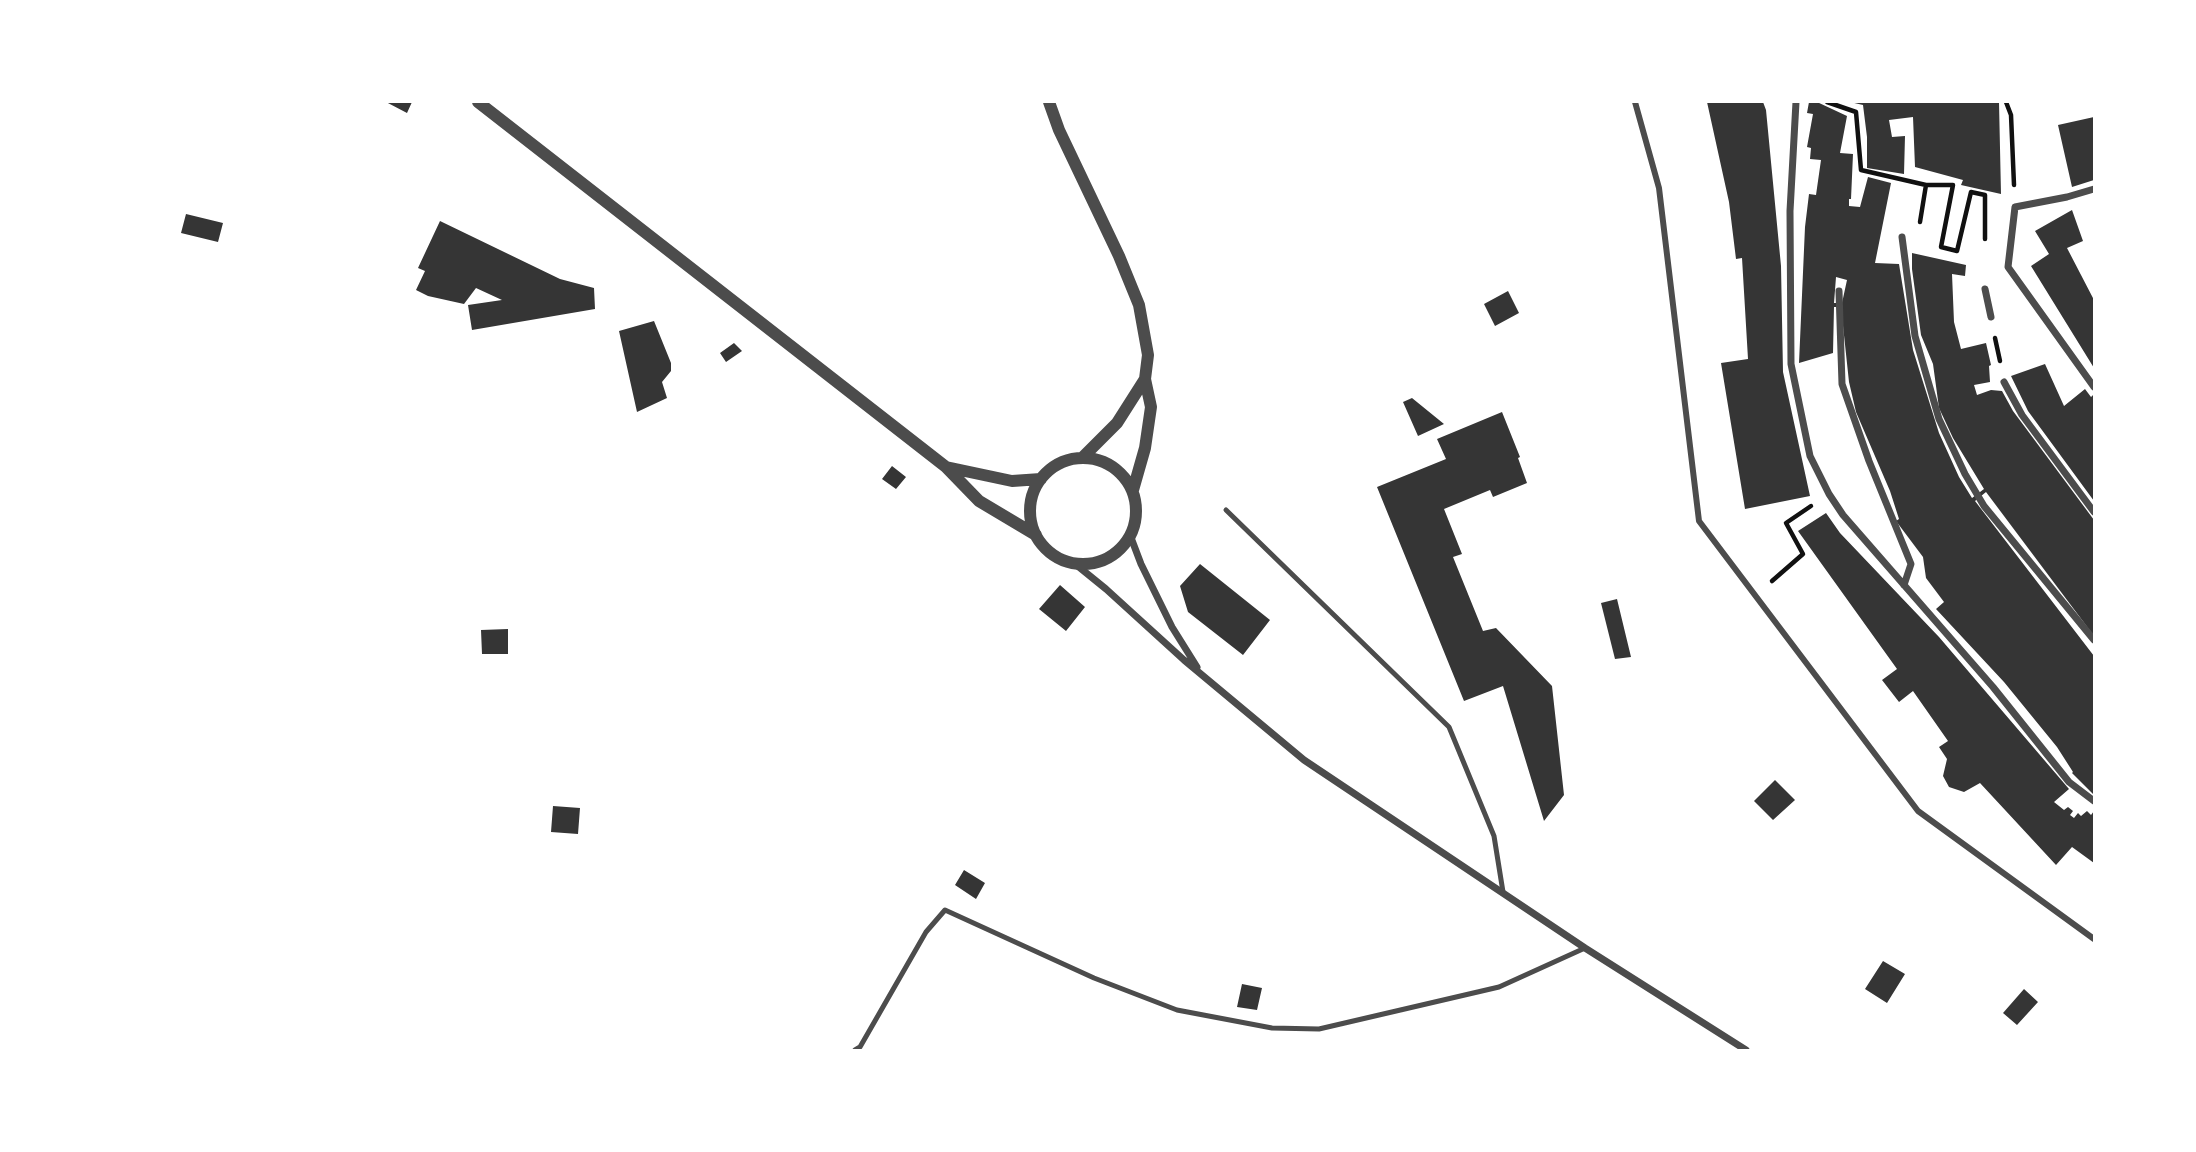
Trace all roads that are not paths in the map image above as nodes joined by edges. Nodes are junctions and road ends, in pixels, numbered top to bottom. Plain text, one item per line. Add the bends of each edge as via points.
1 (478, 102) edge
2 (1049, 102) edge
3 (1635, 102) edge
4 (1796, 102) edge
5 (2095, 189) edge
6 (1902, 237) road end
7 (1985, 289) road end
8 (1839, 291) dead end
9 (1991, 317) road end
10 (1145, 379) junction
11 (2004, 382) road end
12 (2095, 387) edge
13 (1082, 458) junction
14 (946, 467) junction
15 (1041, 479) junction
16 (1133, 490) junction
17 (1226, 510) dead end
18 (2095, 512) edge
19 (1036, 535) junction
20 (1130, 535) junction
21 (1074, 563) junction
22 (1904, 585) junction
23 (2095, 640) edge
24 (1201, 674) junction
25 (2095, 801) edge
26 (1503, 892) junction
27 (2095, 939) edge
28 (1585, 948) junction
29 (855, 1051) edge
30 (1746, 1051) edge

1 - 14 street
2 - 10 street via 1139,304 1148,355
3 - 27 street via 1658,187 1699,521 1919,811
4 - 22 street via 1790,211 1791,364 1810,456 1835,504
5 - 12 street via 2015,207 2008,267
6 - 23 street via 1915,335 1939,419 1960,463 1984,506
7 - 9 street
8 - 22 street via 1842,384 1911,564
10 - 13 street via 1117,423
10 - 16 street via 1151,407
11 - 18 street via 2022,415
13 - 15 street via 1060,463
13 - 16 street via 1108,463
14 - 15 street via 1012,481
14 - 19 street via 979,501
15 - 19 street via 1031,500
16 - 20 street via 1137,508
17 - 26 lane via 1449,727 1494,835
19 - 21 street via 1054,556
20 - 21 street via 1112,556 1095,563
20 - 24 street via 1172,627
21 - 24 street
22 - 25 street via 2070,782
24 - 26 street via 1304,760
26 - 28 street
28 - 29 lane via 1499,987 1319,1029 1272,1028 1177,1010 945,910 926,932
28 - 30 street

